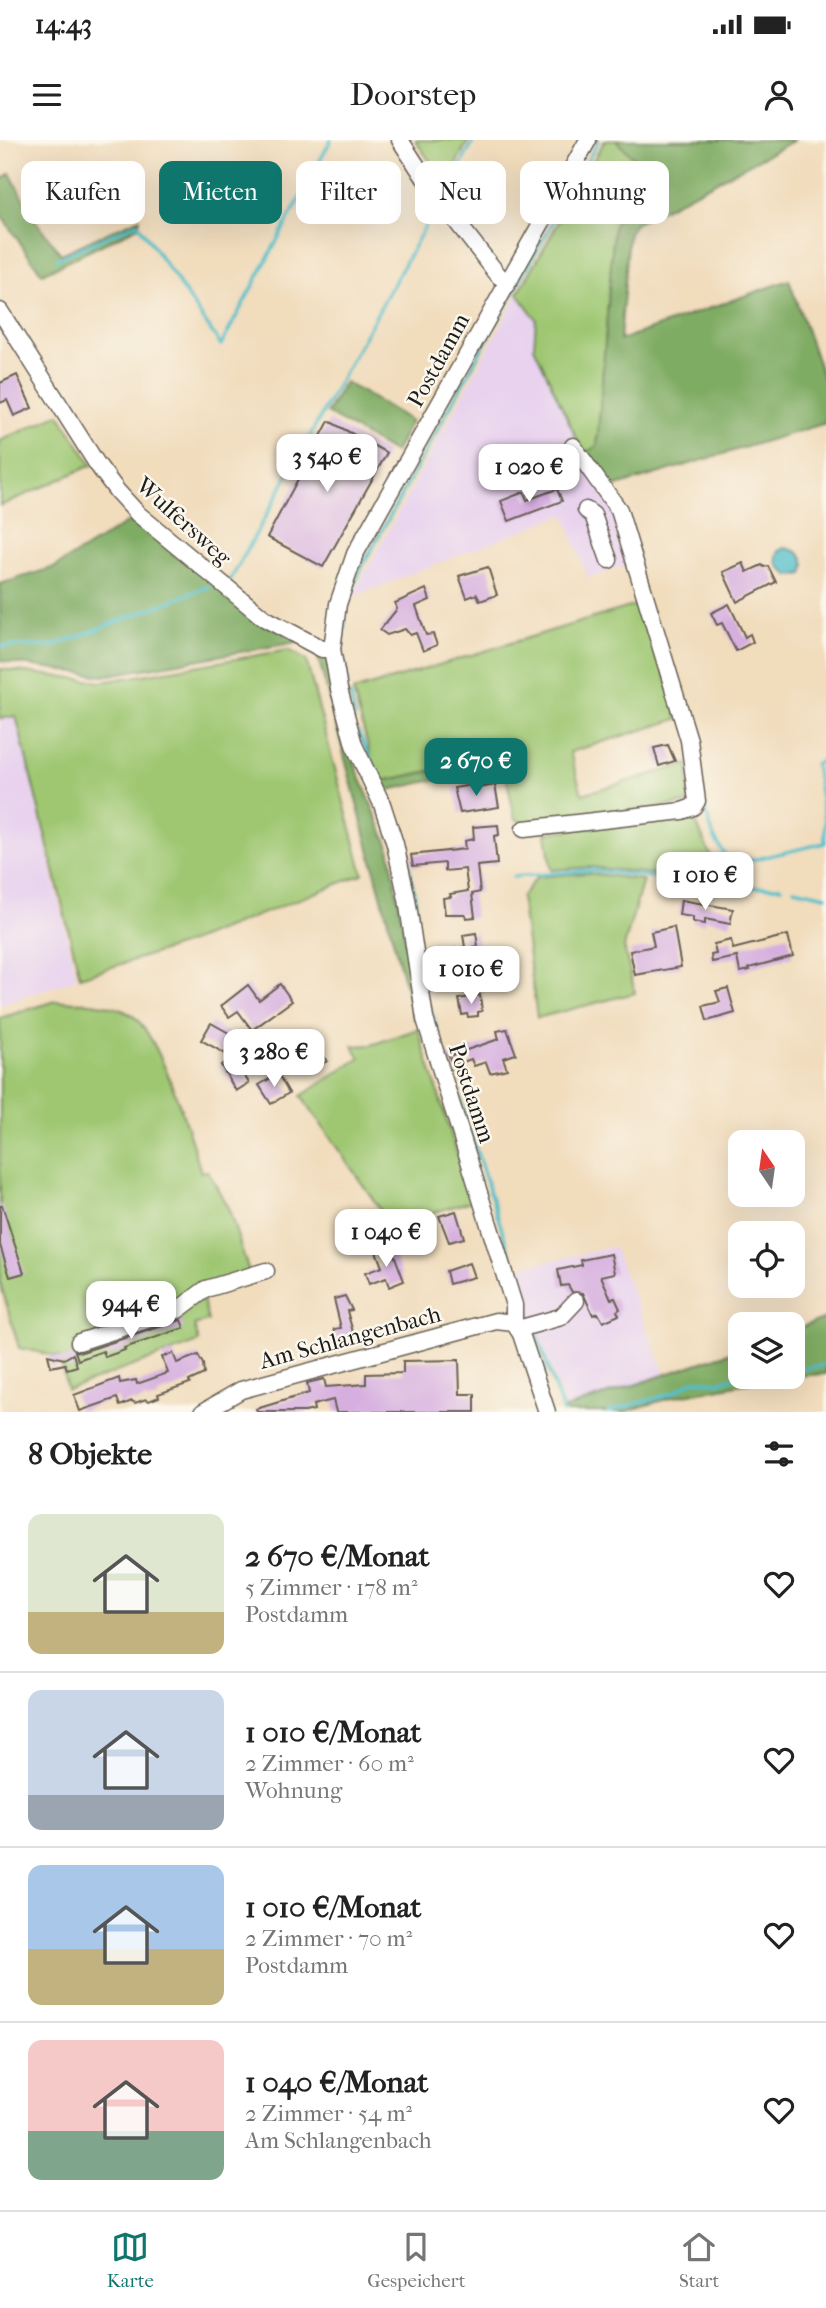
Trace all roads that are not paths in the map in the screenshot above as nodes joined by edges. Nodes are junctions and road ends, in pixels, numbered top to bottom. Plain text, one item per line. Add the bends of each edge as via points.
1 (400, 140) edge
2 (588, 140) edge
3 (508, 282) junction
4 (0, 311) edge
5 (573, 446) dead end
6 (586, 510) dead end
7 (608, 560) dead end
8 (332, 649) junction
9 (524, 829) dead end
10 (265, 1271) dead end
11 (576, 1301) dead end
12 (525, 1325) junction
13 (79, 1342) dead end
14 (547, 1411) edge
15 (203, 1412) edge

1 - 3 street via 435,194
2 - 3 street, Postdamm
3 - 8 street, Postdamm via 355,554 338,604
4 - 8 street, Wulfersweg via 97,464 138,514 264,618 323,649
5 - 9 street via 619,510 689,740 697,801 682,811
6 - 7 street via 593,515
8 - 12 street, Postdamm via 347,724 395,844 425,1020 514,1305
10 - 13 street via 206,1289 178,1310
11 - 12 street via 561,1317
12 - 14 street, Postdamm
12 - 15 street, Am Schlangenbach via 496,1321 301,1372 241,1390

